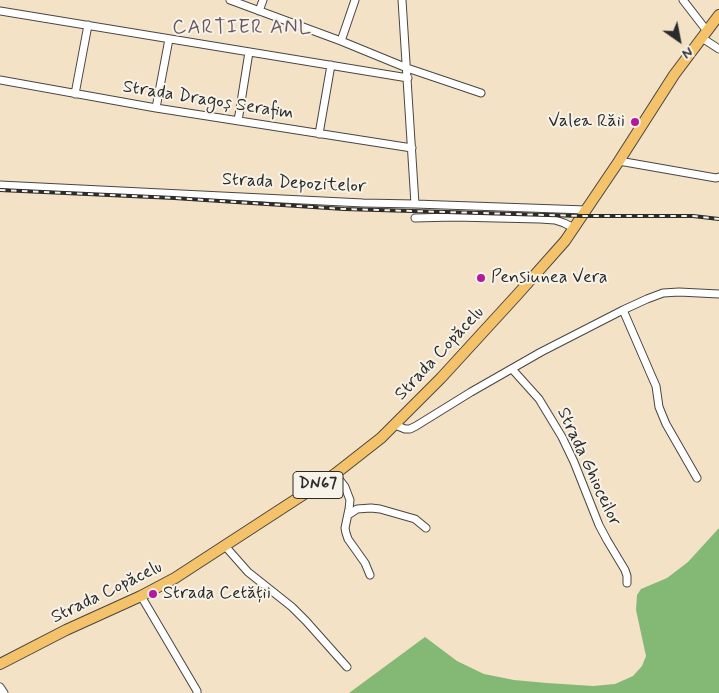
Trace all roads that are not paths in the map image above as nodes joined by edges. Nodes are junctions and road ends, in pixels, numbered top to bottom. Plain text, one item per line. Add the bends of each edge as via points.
1 (230, 0) edge
2 (263, 0) edge
3 (355, 0) edge
4 (402, 0) edge
5 (683, 0) edge
6 (0, 11) edge
7 (259, 11) junction
8 (719, 15) edge
9 (88, 25) junction
10 (707, 31) junction
11 (169, 39) junction
12 (341, 41) junction
13 (719, 49) edge
14 (249, 52) junction
15 (331, 65) junction
16 (407, 68) junction
17 (408, 78) junction
18 (0, 80) edge
19 (481, 93) dead end
20 (75, 94) junction
21 (156, 108) junction
22 (238, 121) junction
23 (318, 134) junction
24 (412, 148) junction
25 (619, 161) junction
26 (718, 178) edge
27 (0, 185) edge
28 (415, 204) junction
29 (586, 210) junction
30 (415, 218) dead end
31 (574, 228) junction
32 (719, 294) edge
33 (622, 310) junction
34 (512, 369) junction
35 (395, 425) junction
36 (335, 474) junction
37 (697, 478) dead end
38 (349, 495) junction
39 (366, 508) junction
40 (348, 516) junction
41 (426, 528) dead end
42 (225, 546) junction
43 (370, 575) dead end
44 (627, 584) dead end
45 (141, 596) junction
46 (0, 664) edge
47 (347, 667) dead end
48 (0, 687) edge
49 (4, 693) edge
50 (197, 693) edge

1 - 7 street
2 - 7 street
3 - 12 street
4 - 16 street
5 - 10 street
6 - 9 street
7 - 12 street
8 - 10 main road, Strada Copăcelu / DN67
9 - 11 street
9 - 20 street
10 - 13 street
10 - 25 main road, Strada Copăcelu / DN67
11 - 14 street
11 - 21 street
12 - 16 street
14 - 15 street
14 - 22 street
15 - 17 street
15 - 23 street
16 - 17 street
16 - 19 street
17 - 24 street
18 - 20 street, Strada Dragoș Serafim
20 - 21 street, Strada Dragoș Serafim
21 - 22 street, Strada Dragoș Serafim
22 - 23 street, Strada Dragoș Serafim
23 - 24 street, Strada Dragoș Serafim
24 - 28 street
25 - 26 street
25 - 29 main road, Strada Copăcelu / DN67
27 - 28 street, Strada Depozitelor
28 - 29 street, Strada Depozitelor
29 - 31 main road, Strada Copăcelu / DN67
30 - 31 street via 540,219 564,222
31 - 35 main road, Strada Copăcelu / DN67 via 511,302
32 - 33 street via 664,293
33 - 34 street
33 - 37 street via 656,386 659,408 666,424
34 - 35 street via 410,429
34 - 44 street, Strada Ghioceilor via 539,399 562,437 599,525 625,570
35 - 36 main road, Strada Copăcelu / DN67
36 - 38 street
36 - 42 main road, Strada Copăcelu / DN67
38 - 39 street
38 - 40 street
39 - 40 street via 357,509
39 - 41 street via 411,518
40 - 43 street via 345,528 348,539
42 - 45 main road, Strada Copăcelu / DN67
42 - 47 street via 248,572 306,620
45 - 46 main road, Strada Copăcelu / DN67
45 - 50 street
48 - 49 street

